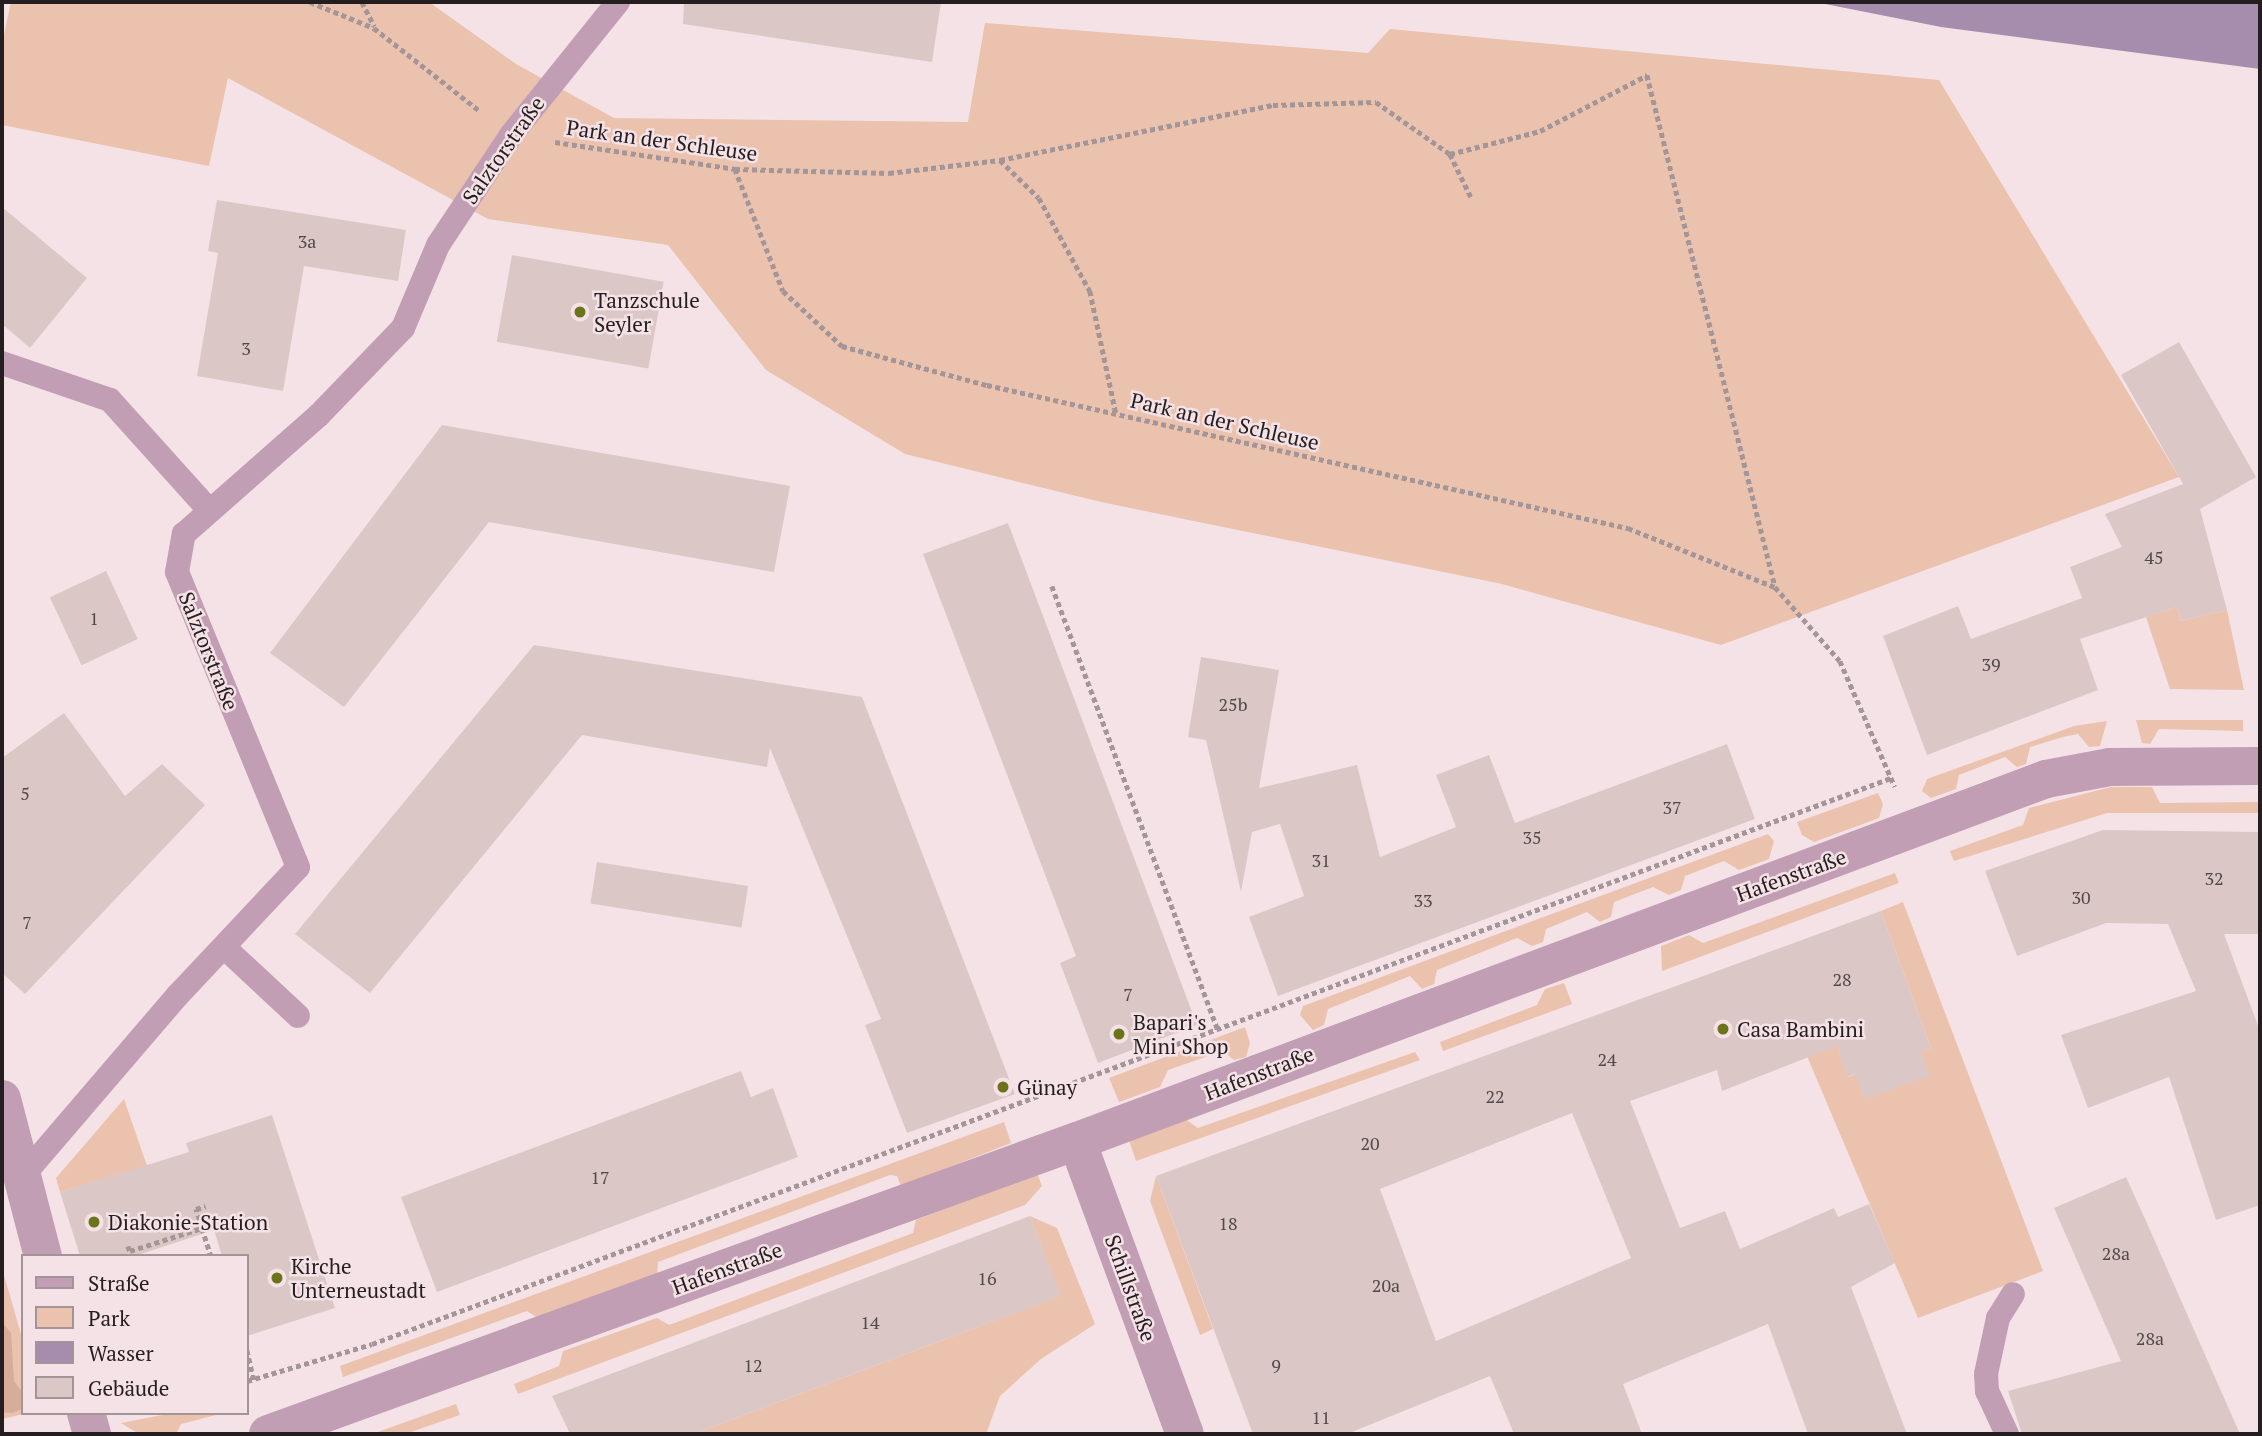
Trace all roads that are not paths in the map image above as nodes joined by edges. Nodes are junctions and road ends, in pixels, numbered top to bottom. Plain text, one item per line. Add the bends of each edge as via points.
1 (618, 2) edge
2 (2, 363) edge
3 (210, 511) junction
4 (2260, 765) edge
5 (224, 947) junction
6 (298, 1016) dead end
7 (2, 1099) edge
8 (1077, 1141) junction
9 (21, 1178) junction
10 (42, 1254) edge
11 (2013, 1294) dead end
12 (87, 1415) edge
13 (92, 1434) edge
14 (268, 1434) edge
15 (1185, 1434) edge
16 (2007, 1434) edge

1 - 3 lane, Salztorstraße via 510,135 438,246 403,328 319,415
2 - 3 lane via 110,400
3 - 5 lane, Salztorstraße via 184,534 177,572 298,867
4 - 8 street, Hafenstraße via 2110,767 2046,779
5 - 6 lane
5 - 9 lane, Salztorstraße
7 - 9 street
8 - 14 street, Hafenstraße
8 - 15 street, Schillstraße
9 - 10 street
11 - 16 lane via 1998,1318 1986,1374 1987,1391
12 - 13 street

